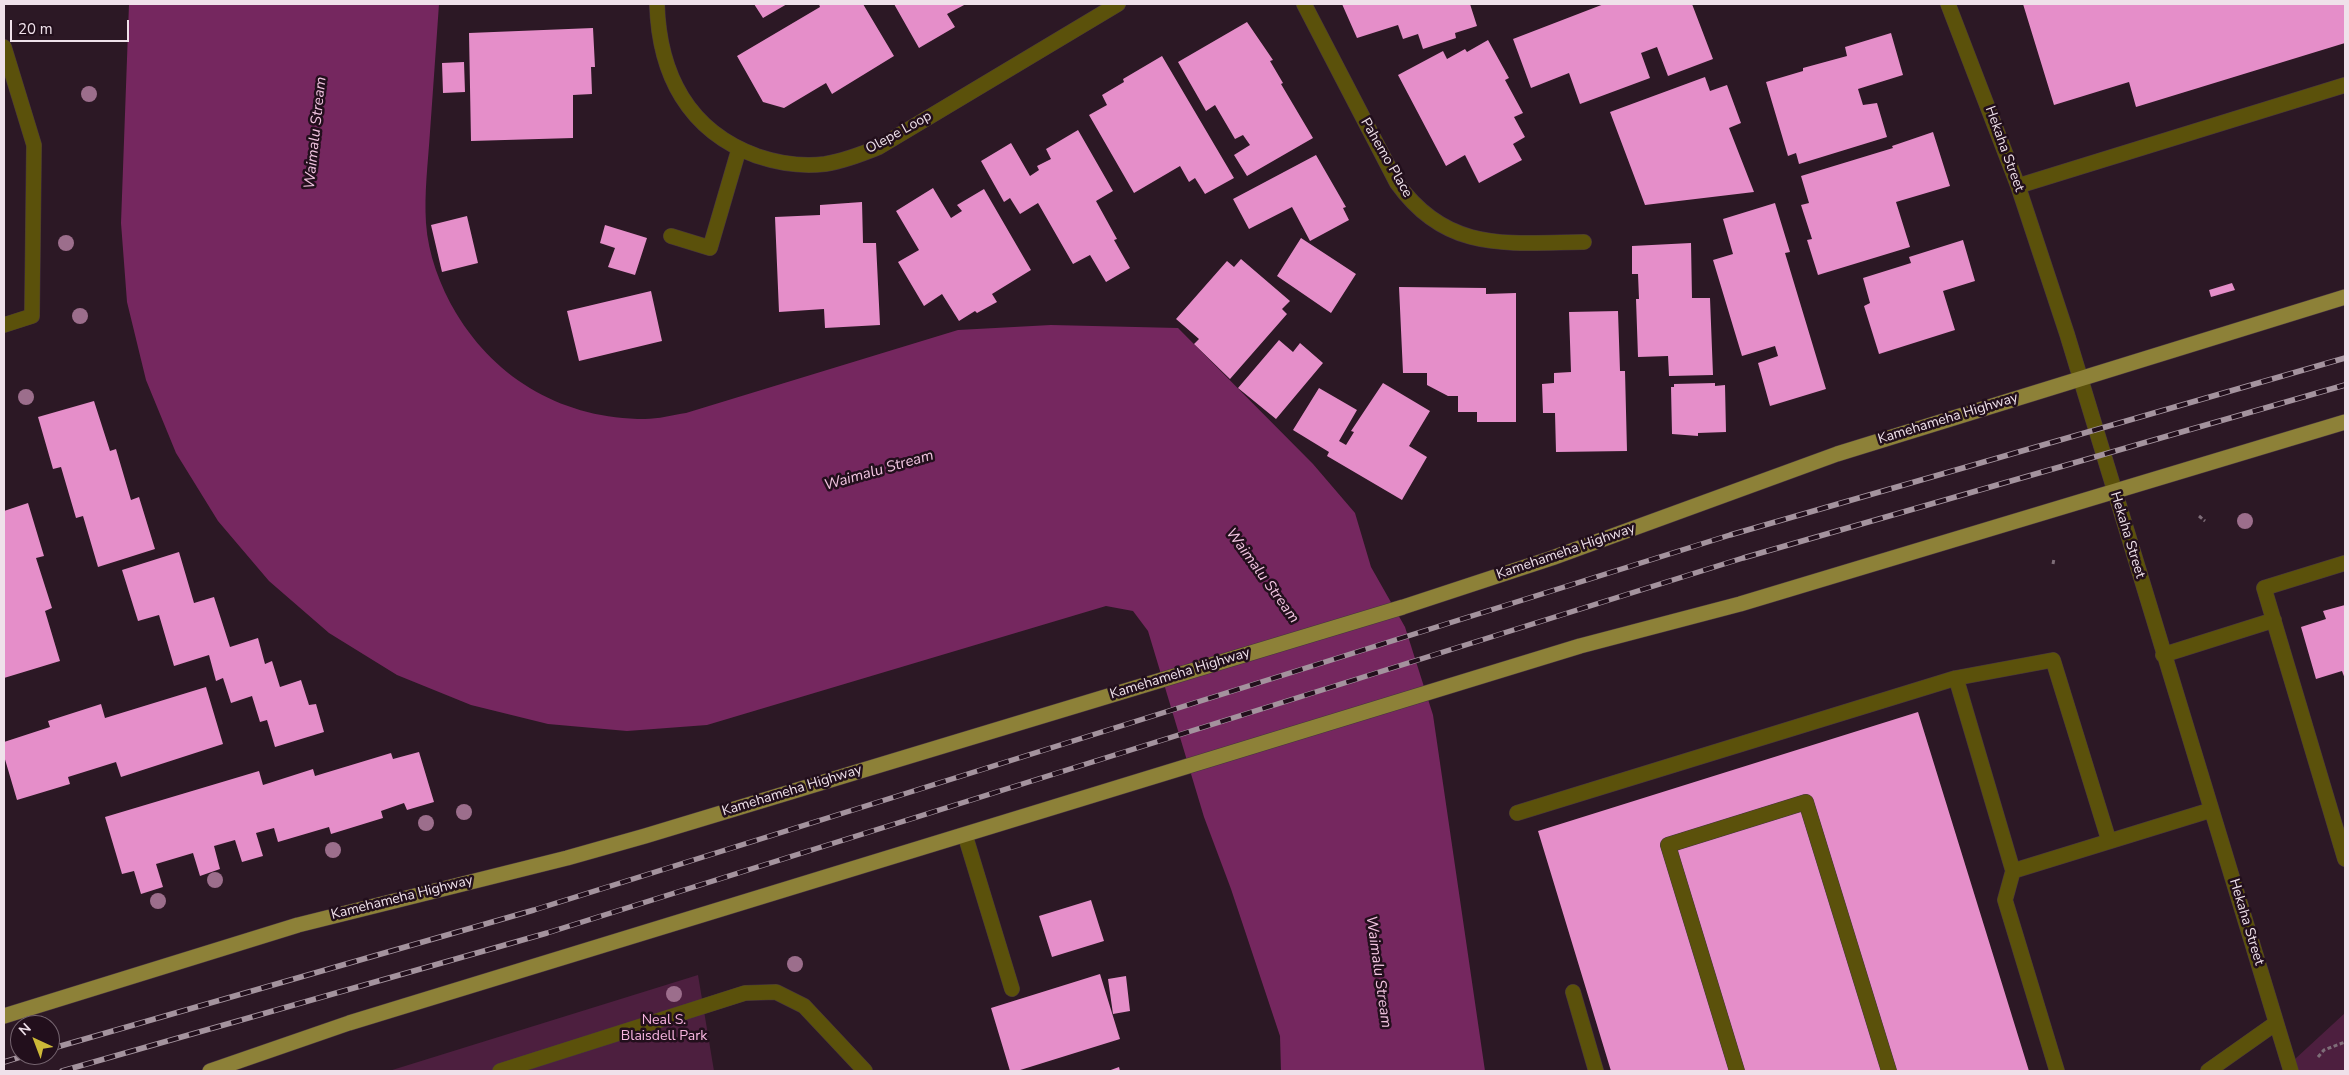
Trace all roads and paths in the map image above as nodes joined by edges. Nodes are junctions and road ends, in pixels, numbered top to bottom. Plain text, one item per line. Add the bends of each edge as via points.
1 (657, 4) edge
2 (1118, 4) edge
3 (1304, 4) edge
4 (1948, 4) edge
5 (4, 47) edge
6 (2345, 85) edge
7 (740, 149) junction
8 (2018, 186) junction
9 (671, 236) dead end
10 (1584, 242) dead end
11 (2345, 297) edge
12 (4, 325) edge
13 (2080, 378) junction
14 (2345, 422) edge
15 (2115, 493) junction
16 (2199, 516) dead end
17 (2205, 522) dead end
18 (2054, 559) dead end
19 (2345, 563) edge
20 (2053, 564) dead end
21 (2274, 620) junction
22 (2164, 655) junction
23 (1956, 678) junction
24 (2211, 810) junction
25 (1516, 813) dead end
26 (965, 835) junction
27 (2109, 841) junction
28 (2345, 859) edge
29 (2013, 871) junction
30 (1012, 989) dead end
31 (1573, 992) dead end
32 (4, 1016) edge
33 (2276, 1023) junction
34 (2345, 1042) edge
35 (2313, 1061) dead end
36 (210, 1071) edge
37 (500, 1071) edge
38 (865, 1071) edge
39 (1596, 1071) edge
40 (1737, 1071) edge
41 (1889, 1071) edge
42 (2058, 1071) edge
43 (2208, 1071) edge
44 (2291, 1071) edge

1 - 7 street, Olepe Loop via 662,54 671,79 700,121 719,138
2 - 7 street, Olepe Loop via 880,147 824,164 778,162
3 - 10 street, Pahemo Place via 1397,183 1423,214 1460,235 1483,240
4 - 8 street, Hekaha Street
5 - 12 street via 34,145 32,316
6 - 8 street
7 - 9 street via 710,248
8 - 13 street, Hekaha Street
11 - 13 main road, Kamehameha Highway
13 - 15 street, Hekaha Street
13 - 32 main road, Kamehameha Highway via 1836,454 1552,558 1403,606 636,838 298,925
14 - 15 main road
15 - 22 street, Hekaha Street
15 - 26 main road via 1740,604 1580,646
16 - 17 path
18 - 20 path
19 - 21 street via 2264,588
21 - 22 street
21 - 28 street
22 - 24 street, Hekaha Street
23 - 25 street
23 - 27 street via 2053,660
23 - 29 street
24 - 27 street
24 - 33 street, Hekaha Street
26 - 30 street
26 - 36 main road via 349,1023
27 - 29 street
29 - 42 street via 2005,900
31 - 39 street
33 - 43 street
33 - 44 street, Hekaha Street
34 - 35 path via 2324,1050
37 - 38 street via 745,993 776,992 804,1006
40 - 41 street via 1668,845 1806,802

